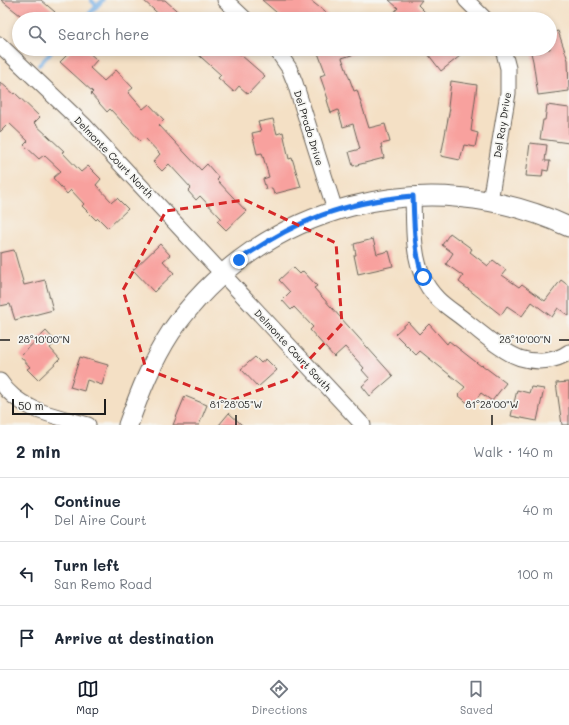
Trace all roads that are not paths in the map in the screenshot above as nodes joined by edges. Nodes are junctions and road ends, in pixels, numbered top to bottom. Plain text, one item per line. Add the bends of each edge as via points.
1 (225, 0) edge
2 (466, 0) edge
3 (238, 12) edge
4 (479, 12) edge
5 (0, 45) edge
6 (281, 56) edge
7 (505, 56) edge
8 (413, 196) junction
9 (490, 201) junction
10 (335, 210) junction
11 (569, 227) edge
12 (223, 274) junction
13 (569, 352) edge
14 (0, 381) edge
15 (88, 425) edge
16 (128, 425) edge
17 (363, 425) edge

1 - 3 street
2 - 4 street
5 - 12 street, Delmonte Court North via 85,126
6 - 10 street, Del Prado Drive via 295,82
7 - 9 street, Del Ray Drive via 508,68 508,93
8 - 9 street
8 - 10 street via 371,201
8 - 13 street via 419,265 428,286 439,300 519,358 549,360
9 - 11 street via 540,214
10 - 12 street via 279,235 245,256
12 - 16 street via 198,298 170,333 148,373
12 - 17 street, Delmonte Court South
14 - 15 street via 20,402 43,413

